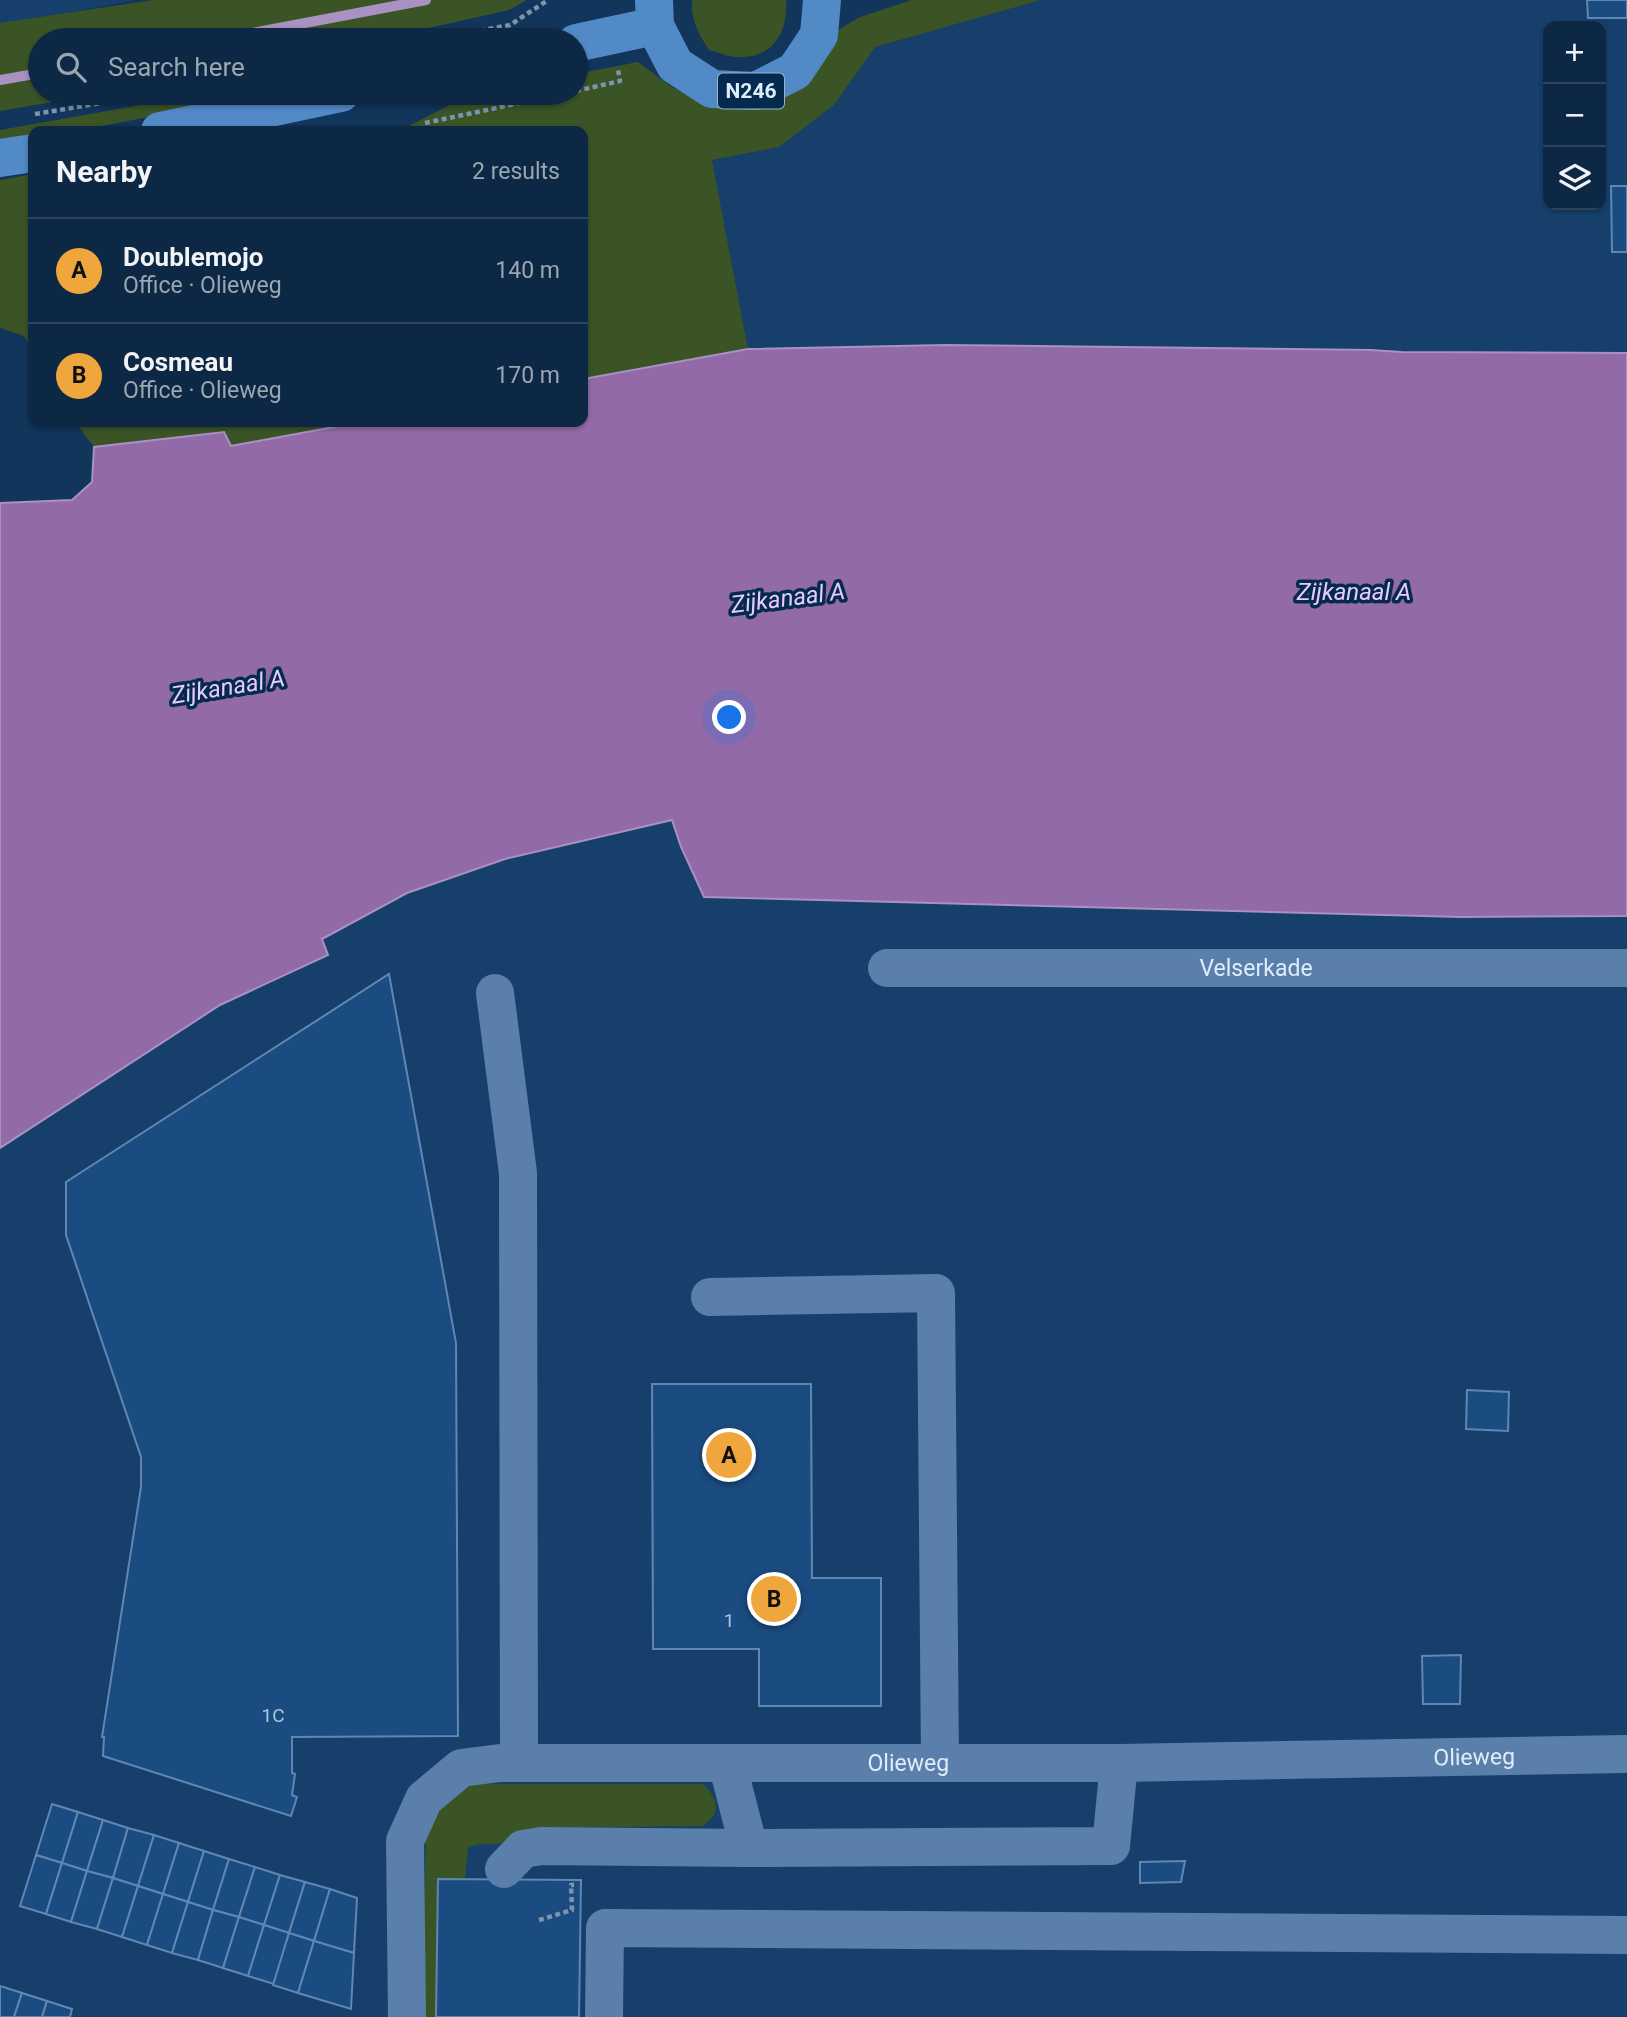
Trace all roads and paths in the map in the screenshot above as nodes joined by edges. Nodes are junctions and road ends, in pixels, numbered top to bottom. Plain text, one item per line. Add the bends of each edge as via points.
1 (548, 0) edge
2 (821, 0) edge
3 (654, 13) edge
4 (494, 28) edge
5 (588, 38) edge
6 (86, 105) edge
7 (284, 105) edge
8 (510, 105) edge
9 (27, 115) dead end
10 (425, 123) dead end
11 (184, 126) edge
12 (28, 154) edge
13 (0, 158) edge
14 (887, 968) dead end
15 (1627, 968) edge
16 (495, 993) dead end
17 (710, 1297) dead end
18 (1627, 1754) edge
19 (519, 1763) junction
20 (727, 1763) junction
21 (940, 1763) junction
22 (1119, 1763) junction
23 (749, 1849) junction
24 (504, 1869) dead end
25 (1627, 1935) edge
26 (407, 2017) edge
27 (604, 2017) edge

1 - 4 path via 510,25
2 - 3 main road, N246 via 819,35 795,71 756,91 712,89 676,65
3 - 5 main road, N246
6 - 9 path
7 - 11 main road
8 - 10 path
12 - 13 main road
14 - 15 street, Velserkade
16 - 19 street via 518,1173
17 - 21 street via 936,1293
18 - 22 street, Olieweg
19 - 20 street, Olieweg
19 - 26 street, Olieweg via 461,1768 424,1799 405,1841
20 - 21 street, Olieweg
20 - 23 street
21 - 22 street, Olieweg
22 - 23 street via 1111,1846
23 - 24 street via 541,1846 523,1849
25 - 27 street via 604,1928

